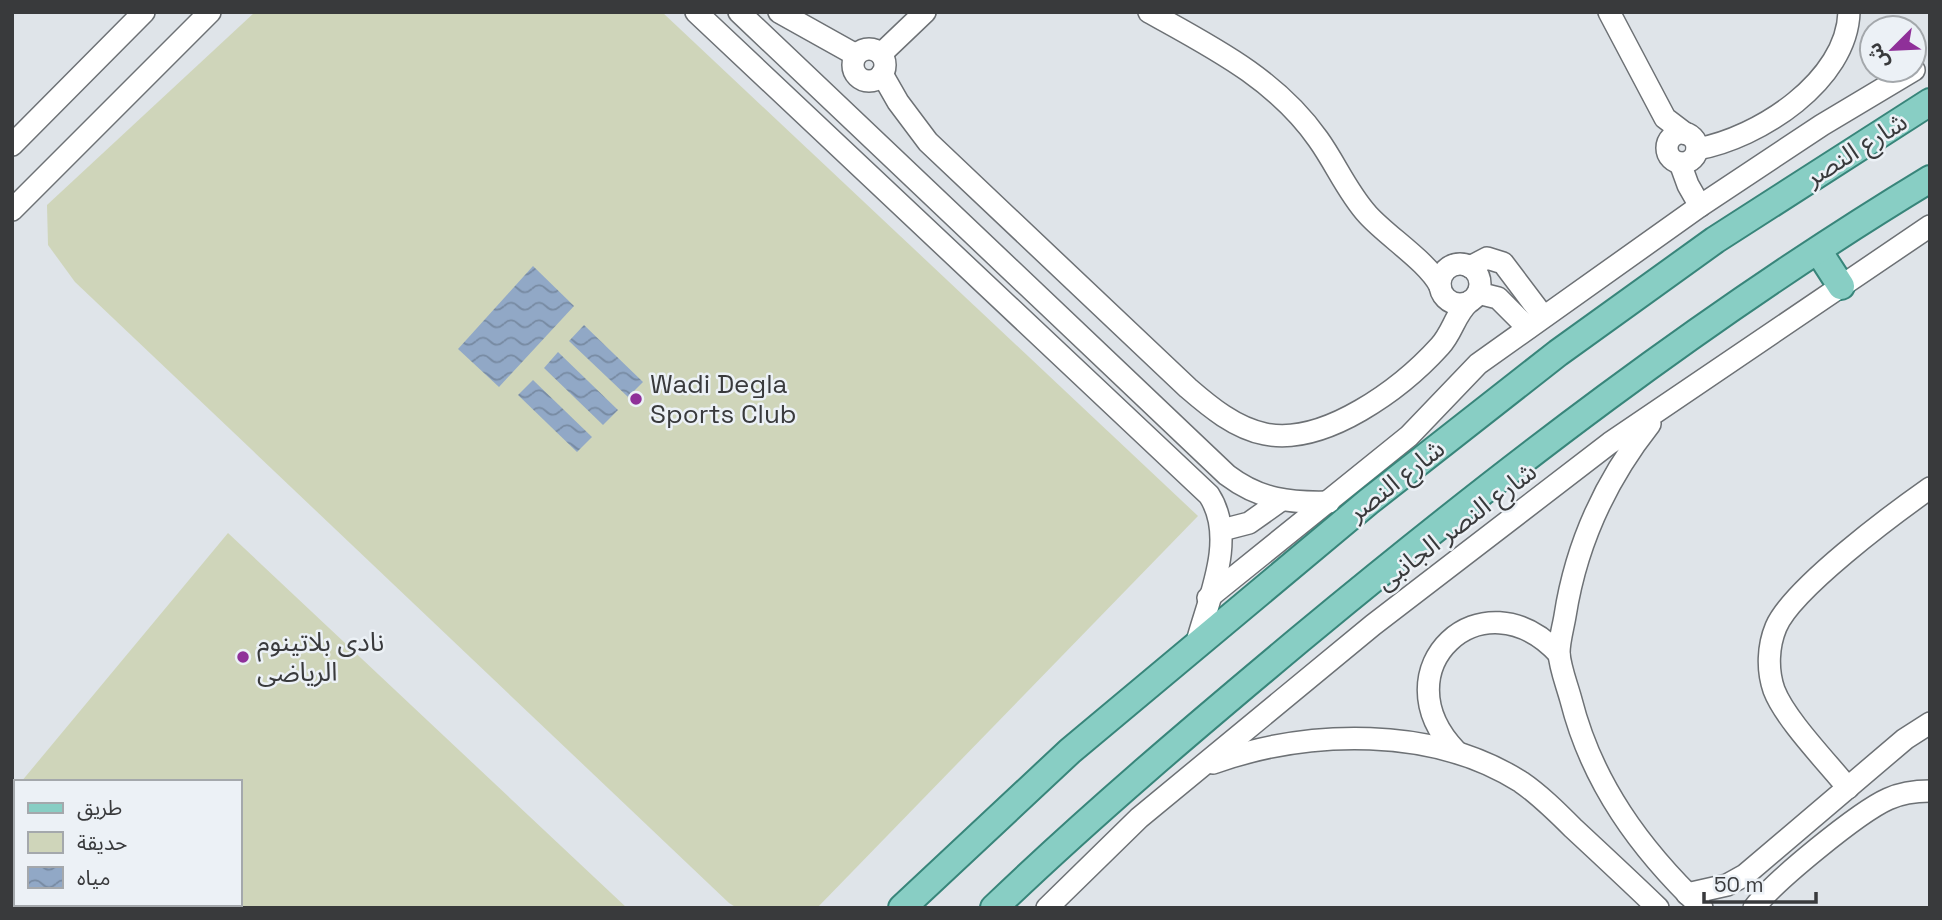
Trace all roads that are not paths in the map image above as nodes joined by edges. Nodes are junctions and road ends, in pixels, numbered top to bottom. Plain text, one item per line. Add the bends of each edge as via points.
1 (144, 12) edge
2 (210, 12) edge
3 (696, 12) edge
4 (739, 12) edge
5 (779, 12) edge
6 (925, 12) edge
7 (1149, 12) edge
8 (1609, 12) edge
9 (1849, 12) edge
10 (856, 55) junction
11 (882, 64) junction
12 (860, 78) junction
13 (1891, 84) edge
14 (1930, 102) edge
15 (838, 105) junction
16 (1658, 106) junction
17 (1692, 142) junction
18 (13, 144) edge
19 (1674, 154) junction
20 (1930, 179) edge
21 (1700, 206) junction
22 (12, 211) edge
23 (1930, 226) edge
24 (1819, 252) junction
25 (1841, 286) junction
26 (1457, 296) junction
27 (1536, 322) junction
28 (1660, 411) junction
29 (1930, 488) edge
30 (1280, 501) junction
31 (1328, 502) junction
32 (1367, 502) junction
33 (1222, 530) junction
34 (1208, 598) junction
35 (1197, 642) junction
36 (1559, 654) junction
37 (1930, 723) edge
38 (1456, 751) junction
39 (1198, 769) junction
40 (1848, 788) junction
41 (1930, 791) edge
42 (1694, 901) edge
43 (902, 908) edge
44 (994, 908) edge
45 (1047, 908) edge
46 (1658, 908) edge
47 (1754, 908) edge

1 - 18 street
2 - 22 street
3 - 33 street via 1209,495
4 - 15 street
5 - 10 street
6 - 11 street
7 - 26 street via 1235,61 1280,95 1318,139 1366,213
8 - 16 street
9 - 17 street via 1843,45 1816,86 1735,139
10 - 11 street via 868,49
10 - 12 street via 854,70
11 - 12 street via 874,80
11 - 26 street via 904,111 946,160 1188,388 1248,429 1281,436 1303,434 1339,422 1368,404 1446,338
12 - 15 street
13 - 21 street
14 - 32 main road, شارع النصر via 1715,240 1558,353
15 - 30 street via 1227,475 1252,492
16 - 17 street
16 - 19 street
17 - 19 street via 1690,161
19 - 21 street
20 - 24 main road
21 - 27 street
23 - 25 street, شارع النصر الجانبى
24 - 25 main road
24 - 44 main road via 1593,407 1381,572 1117,793
25 - 28 street, شارع النصر الجانبى
26 - 27 street via 1489,294
26 - 27 street via 1463,264 1470,267 1487,258 1503,263
27 - 31 street via 1478,364 1409,436
28 - 36 street via 1621,465 1590,523 1576,565
28 - 39 street, شارع النصر الجانبى via 1610,443 1373,625
29 - 40 street via 1889,517 1796,599 1771,641 1770,674 1782,705
30 - 31 street
30 - 33 street via 1249,523
31 - 32 street
31 - 34 street
32 - 35 main road, شارع النصر
33 - 34 street
34 - 35 street
35 - 43 main road, شارع النصر via 1070,751
36 - 38 street via 1544,637 1524,625 1502,621 1479,624 1442,649 1431,669 1428,703 1440,735
36 - 42 street via 1577,724 1603,787 1646,848
37 - 40 street
38 - 39 street via 1373,739 1328,739 1240,753
38 - 46 street via 1521,782
39 - 45 street, شارع النصر الجانبى via 1139,818
40 - 42 street via 1745,875
41 - 47 street via 1905,793 1874,806

